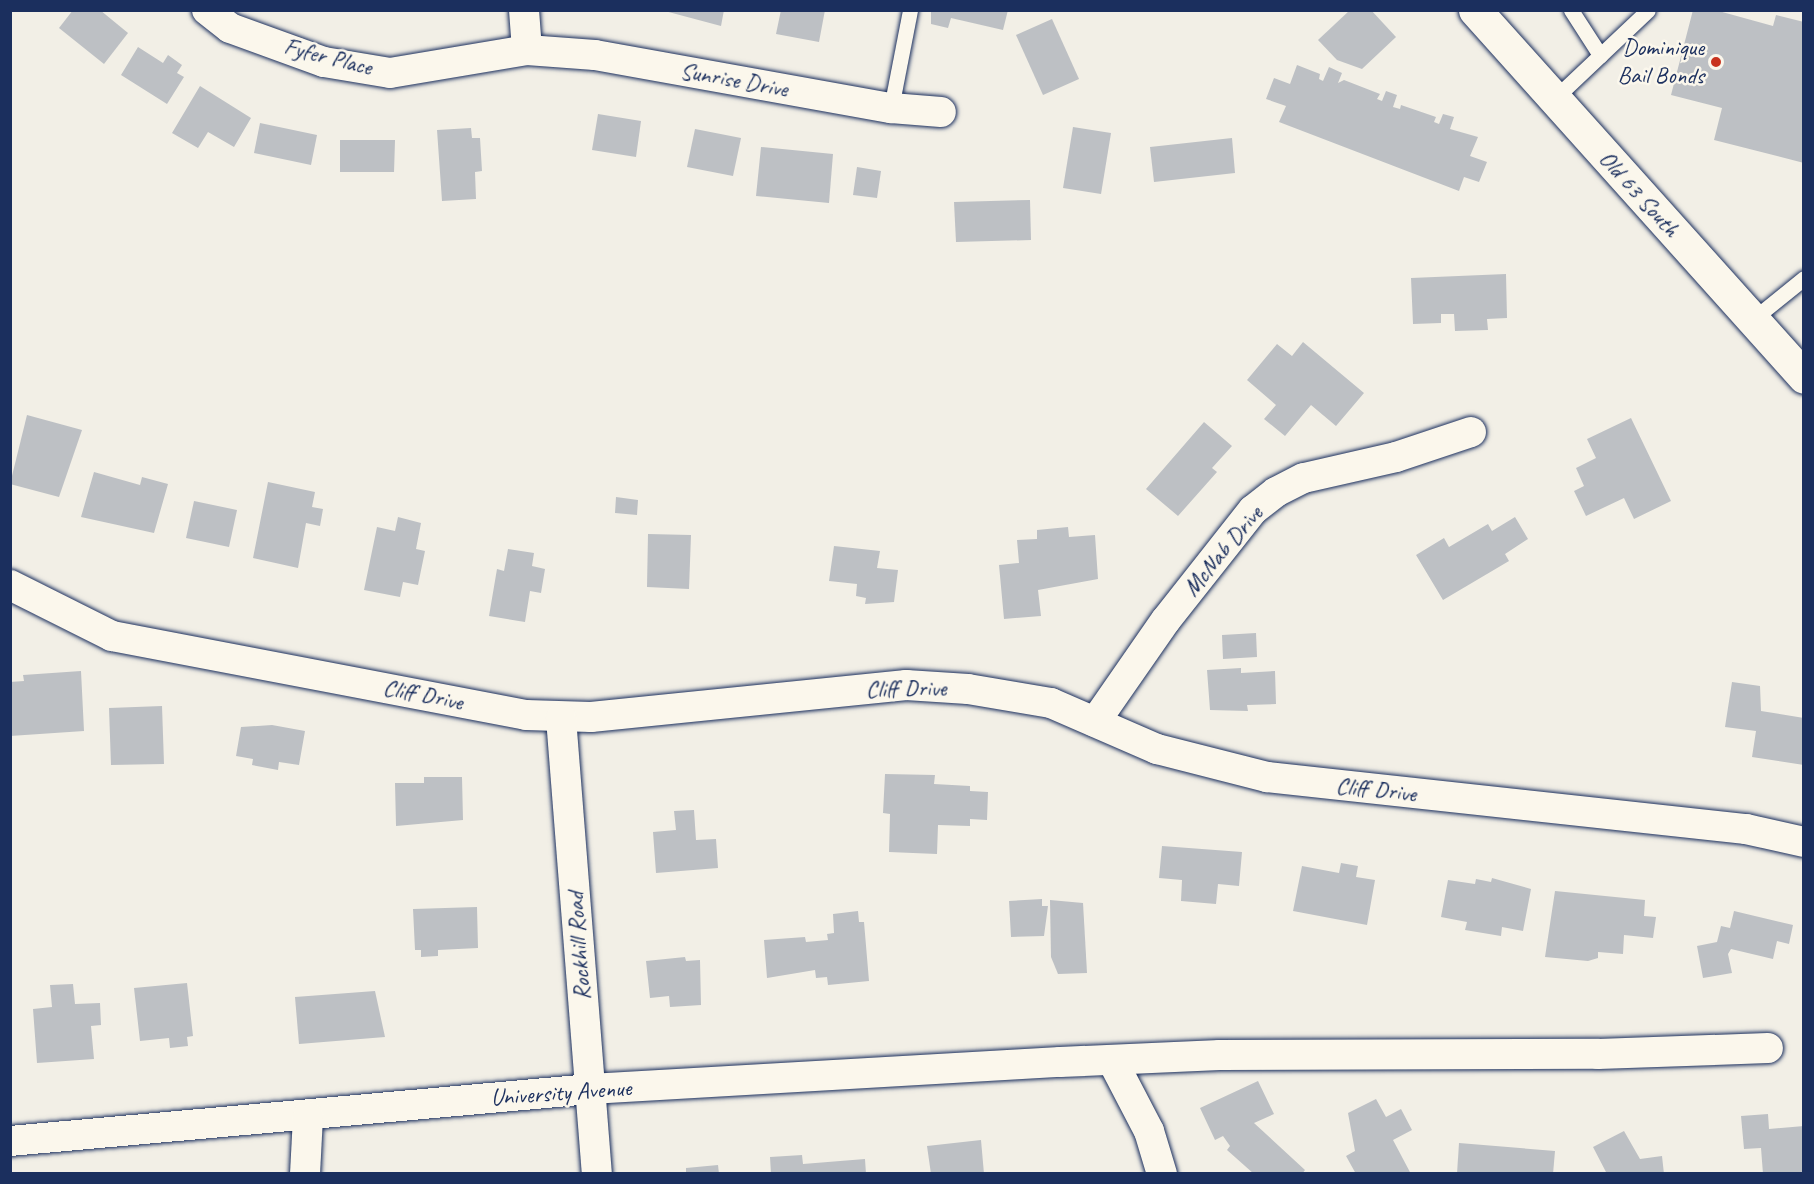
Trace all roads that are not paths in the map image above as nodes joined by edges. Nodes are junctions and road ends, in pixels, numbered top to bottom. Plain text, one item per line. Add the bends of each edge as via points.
1 (207, 10) edge
2 (524, 10) edge
3 (910, 10) edge
4 (1475, 10) edge
5 (1571, 10) edge
6 (1648, 10) edge
7 (527, 50) junction
8 (1600, 55) junction
9 (1554, 99) junction
10 (891, 108) junction
11 (941, 112) dead end
12 (1803, 278) edge
13 (1752, 320) junction
14 (1803, 377) edge
15 (1471, 432) dead end
16 (10, 585) edge
17 (561, 718) junction
18 (1095, 722) junction
19 (1803, 842) edge
20 (1768, 1047) dead end
21 (1112, 1060) junction
22 (590, 1089) junction
23 (308, 1116) junction
24 (10, 1141) edge
25 (305, 1173) edge
26 (597, 1173) edge
27 (1162, 1173) edge

1 - 7 street, Fyfer Place via 230,28 324,62 390,73
2 - 7 street
3 - 10 lane
4 - 9 main road, Old 63 South
5 - 8 lane
6 - 8 lane
7 - 10 street, Sunrise Drive via 595,55
8 - 9 lane
9 - 13 main road, Old 63 South
10 - 11 street, Sunrise Drive
12 - 13 lane
13 - 14 main road, Old 63 South
15 - 18 street, McNab Drive via 1396,457 1304,478 1276,492 1253,510 1166,620
16 - 17 street, Cliff Drive via 112,636
17 - 18 street, Cliff Drive via 906,686 1010,694 1051,703
17 - 22 street, Rockhill Road
18 - 19 street, Cliff Drive via 1157,748 1267,777 1746,829
20 - 21 street, University Avenue via 1684,1053
21 - 22 street, University Avenue
21 - 27 street via 1137,1102
22 - 23 street, University Avenue
22 - 26 street, Rockhill Road
23 - 24 street, University Avenue
23 - 25 street

